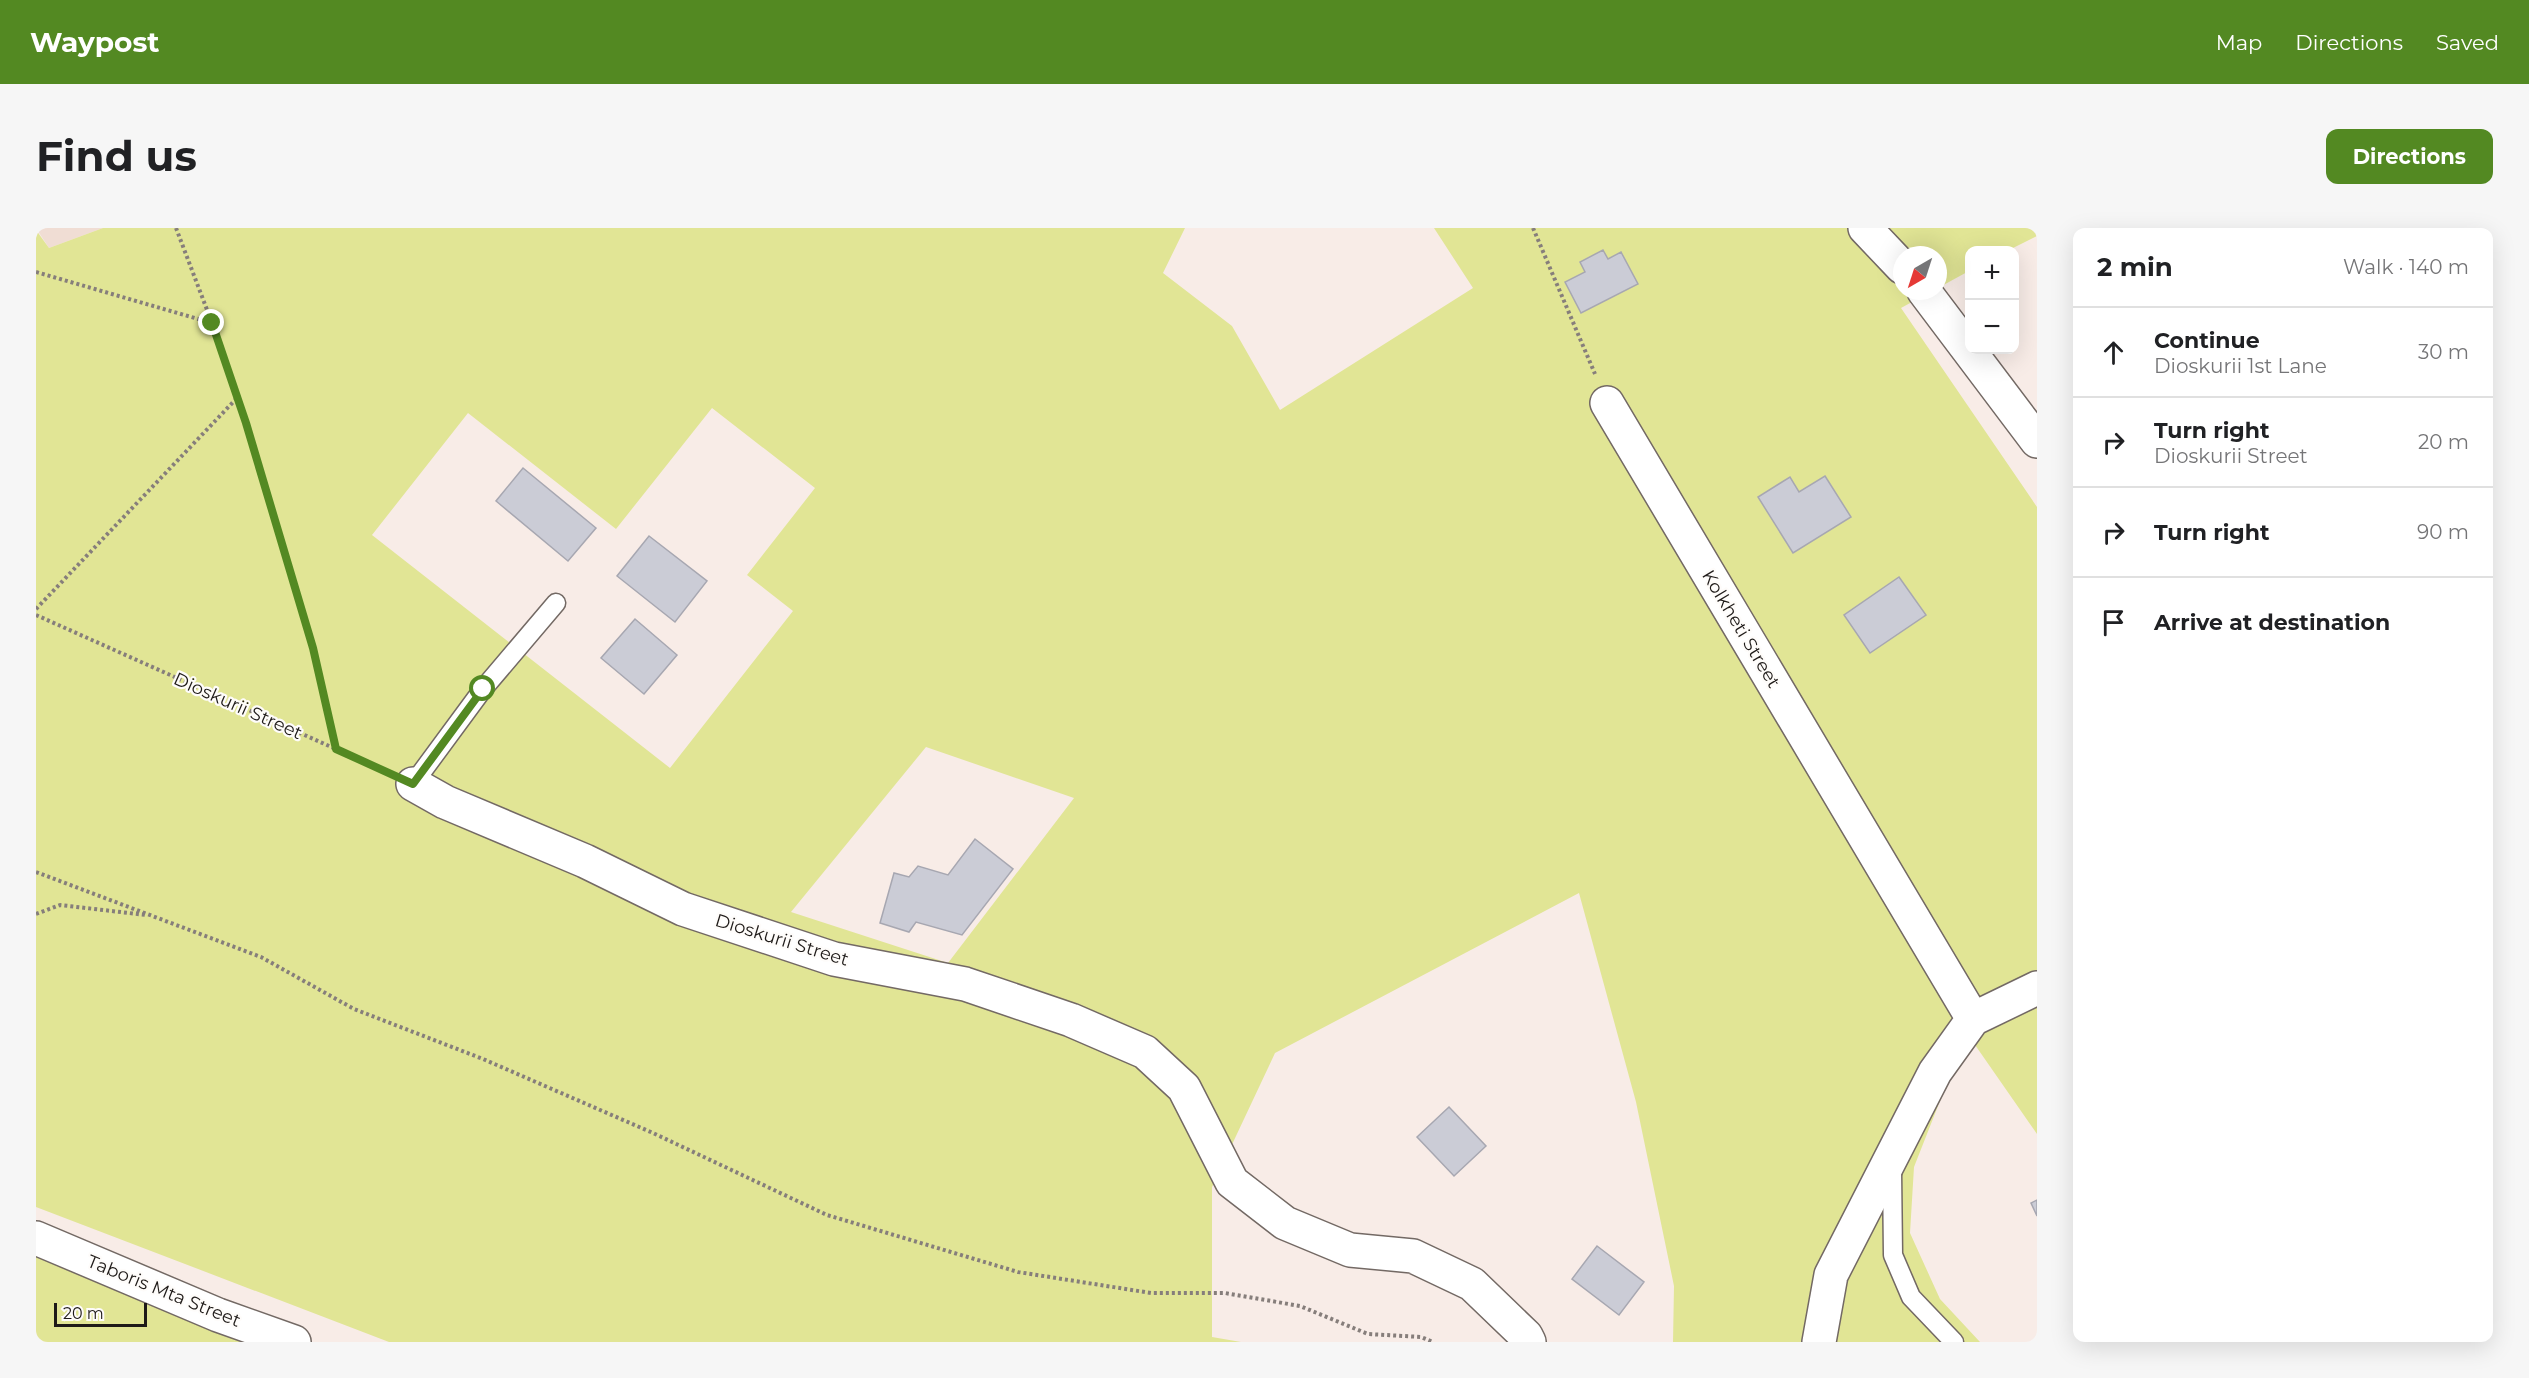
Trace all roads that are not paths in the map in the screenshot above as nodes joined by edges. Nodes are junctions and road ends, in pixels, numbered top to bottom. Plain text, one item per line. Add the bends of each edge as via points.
1 (1866, 228) edge
2 (1893, 257) edge
3 (1931, 300) edge
4 (1607, 404) road end
5 (2037, 441) edge
6 (556, 603) dead end
7 (413, 784) joint
8 (2037, 988) edge
9 (1973, 1019) junction
10 (1892, 1158) junction
11 (36, 1238) edge
12 (294, 1342) edge
13 (1529, 1342) edge
14 (1819, 1342) edge
15 (1954, 1342) edge

1 - 2 street
3 - 5 street
4 - 9 street, Kolkheti Street
6 - 7 lane via 483,689
7 - 13 street, Dioskurii Street via 444,802 585,861 683,909 834,959 965,984 1071,1020 1145,1052 1184,1088 1232,1182 1285,1223 1350,1250 1413,1256 1472,1284
8 - 9 street
9 - 10 street via 1935,1072
10 - 14 street via 1831,1275
10 - 15 lane via 1893,1255 1911,1297
11 - 12 street, Taboris Mta Street via 218,1315

